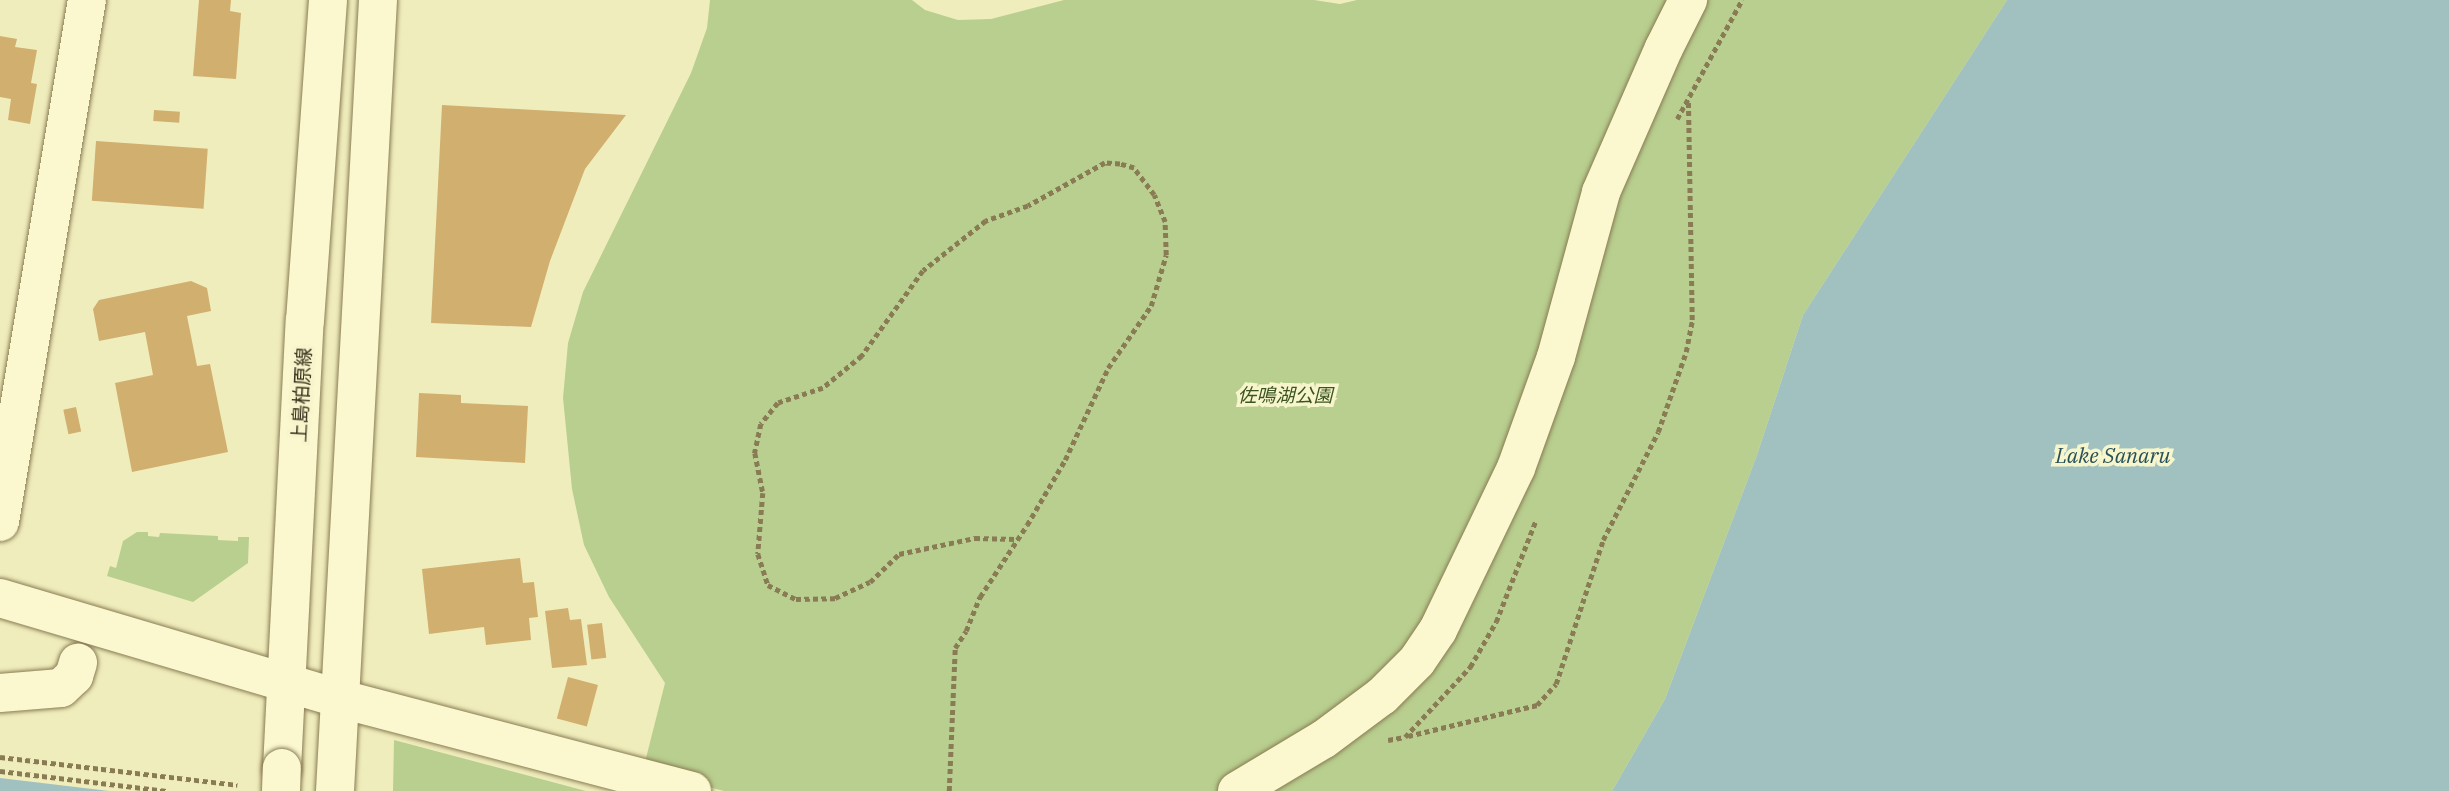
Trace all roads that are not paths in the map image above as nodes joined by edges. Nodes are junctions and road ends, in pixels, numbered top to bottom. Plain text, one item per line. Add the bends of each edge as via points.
1 (87, 0) edge
2 (328, 0) edge
3 (378, 0) edge
4 (1688, 0) edge
5 (0, 522) edge
6 (0, 598) edge
7 (78, 663) dead end
8 (288, 684) junction
9 (0, 693) edge
10 (341, 699) junction
11 (281, 779) edge
12 (336, 783) edge
13 (692, 791) edge
14 (1237, 791) edge

1 - 5 street
2 - 8 street, 上島柏原線 via 305,321
3 - 10 street
4 - 14 street via 1601,192 1556,356 1516,468 1438,629 1417,661 1382,696 1324,739
6 - 8 street
7 - 9 street via 74,676 61,688
8 - 10 street
8 - 11 street, 上島柏原線
10 - 12 street
10 - 13 street

